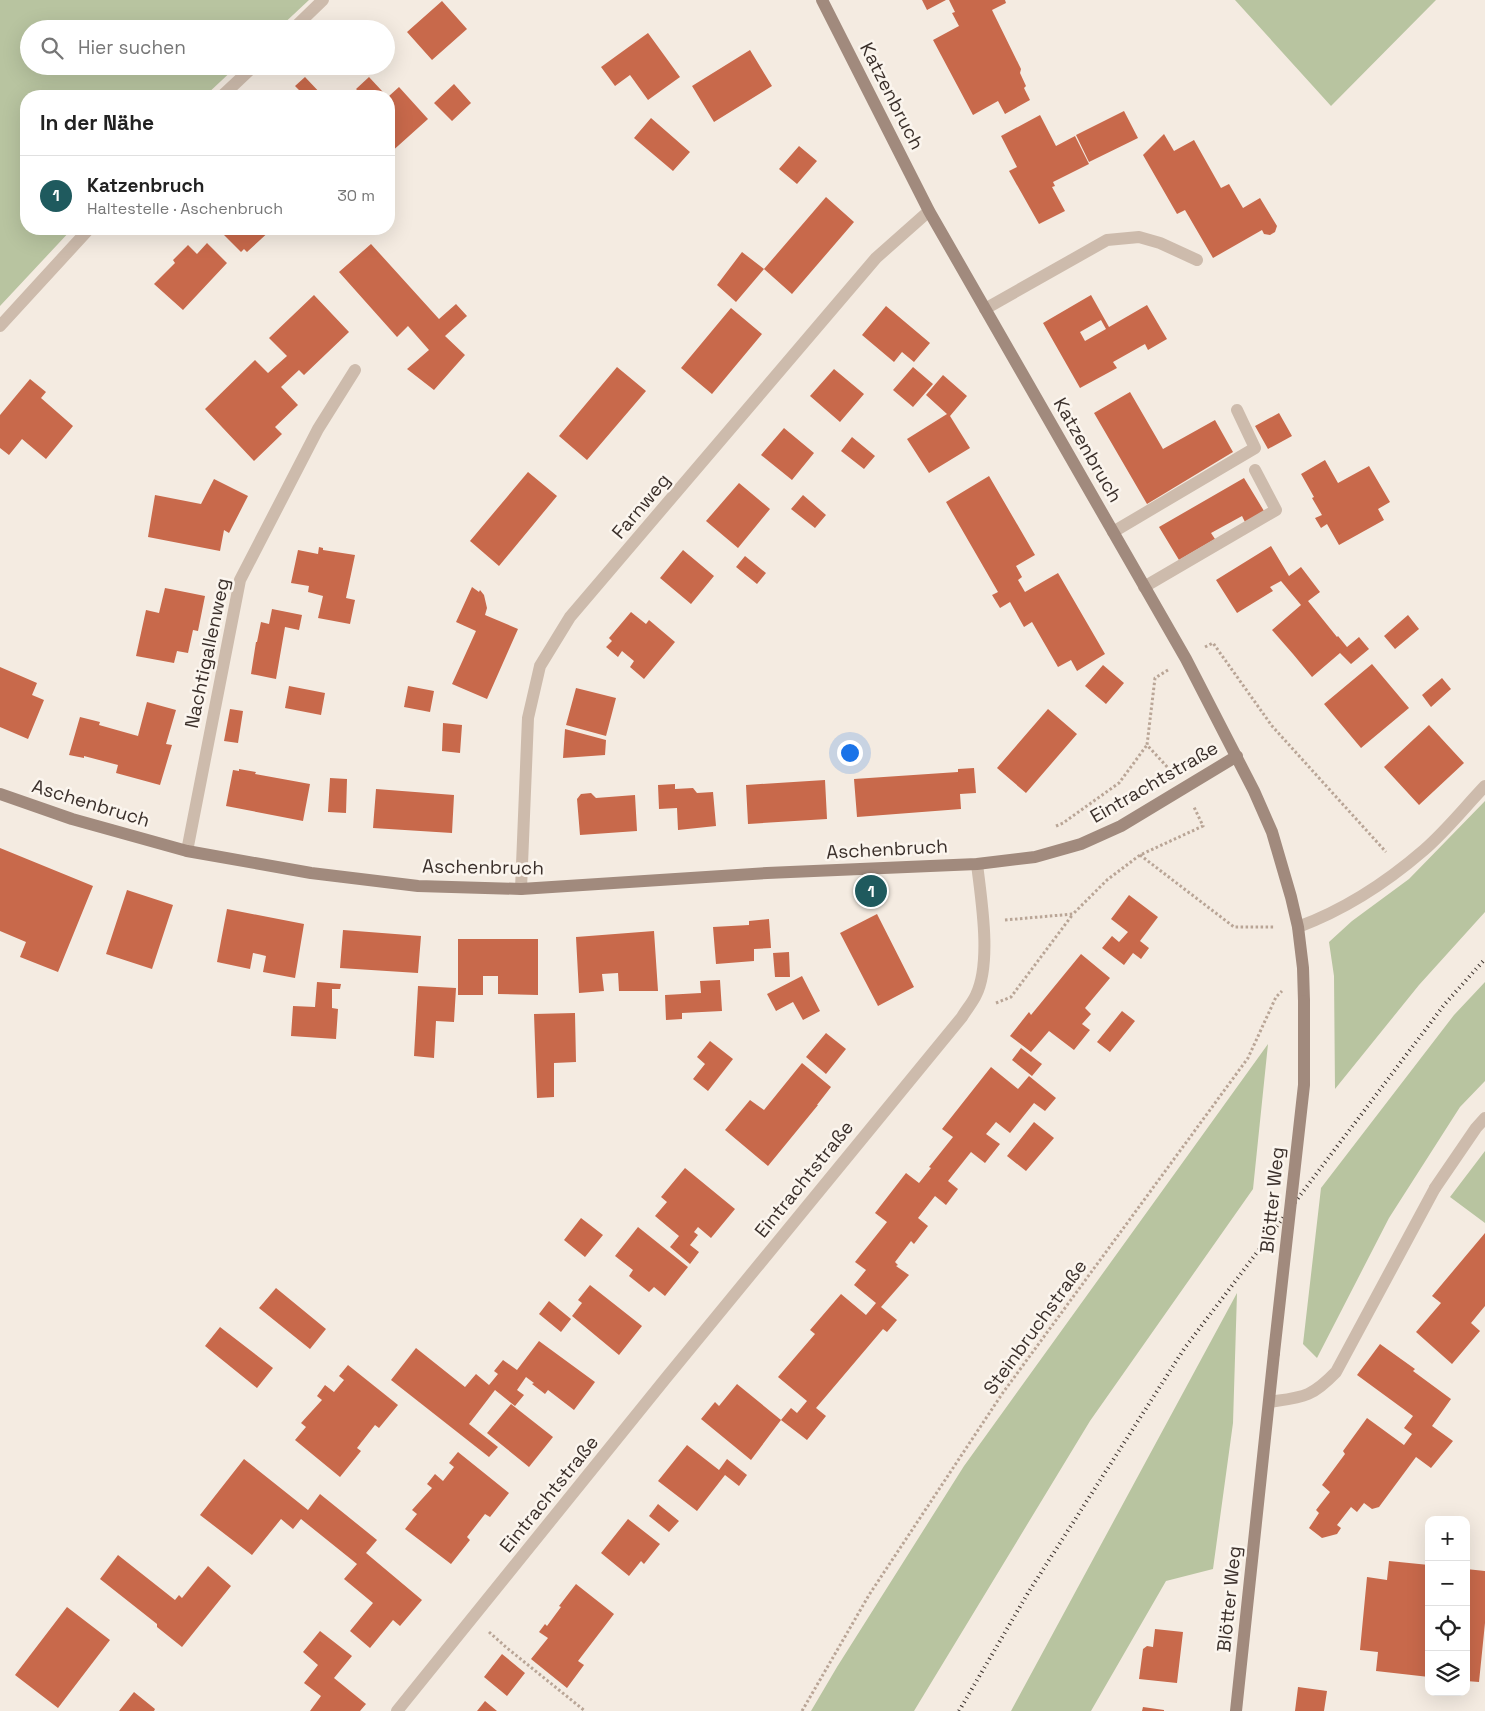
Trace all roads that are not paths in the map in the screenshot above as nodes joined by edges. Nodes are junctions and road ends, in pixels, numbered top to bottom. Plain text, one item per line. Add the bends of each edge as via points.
1 (324, 0) edge
2 (822, 0) edge
3 (303, 20) edge
4 (244, 75) edge
5 (228, 90) edge
6 (929, 211) junction
7 (83, 235) edge
8 (1198, 260) dead end
9 (985, 309) junction
10 (0, 326) edge
11 (355, 370) dead end
12 (1237, 410) dead end
13 (1255, 470) dead end
14 (1113, 532) junction
15 (1144, 586) junction
16 (1237, 756) junction
17 (1485, 786) edge
18 (0, 794) edge
19 (187, 851) junction
20 (977, 864) junction
21 (521, 889) junction
22 (1298, 927) junction
23 (1304, 1001) joint
24 (1485, 1118) edge
25 (1268, 1402) junction
26 (397, 1711) edge
27 (1236, 1711) edge

1 - 3 street
2 - 6 street, Katzenbruch
4 - 5 street
6 - 9 street, Katzenbruch
6 - 21 street, Farnweg via 870,265 570,617 540,666 528,718
7 - 10 street
8 - 9 street via 1139,237 1107,240
9 - 14 street, Katzenbruch
11 - 19 street, Nachtigallenweg via 318,429 240,580
12 - 14 street via 1255,448
13 - 15 street via 1276,510
14 - 15 street, Katzenbruch
15 - 16 street, Katzenbruch
16 - 20 street, Eintrachtstraße via 1121,826 1081,844 1035,857
16 - 22 street, Katzenbruch via 1272,832
17 - 22 street via 1425,849 1400,868 1345,906
18 - 19 street, Aschenbruch via 72,819
19 - 21 street, Aschenbruch via 310,873 418,886
20 - 21 street, Aschenbruch via 767,873
20 - 26 street, Eintrachtstraße via 984,922 983,971 977,994 962,1017
22 - 23 street, Katzenbruch
23 - 25 street, Blötter Weg, bridge via 1304,1085
24 - 25 street via 1436,1188 1336,1372 1321,1388 1302,1398
25 - 27 street, Blötter Weg

